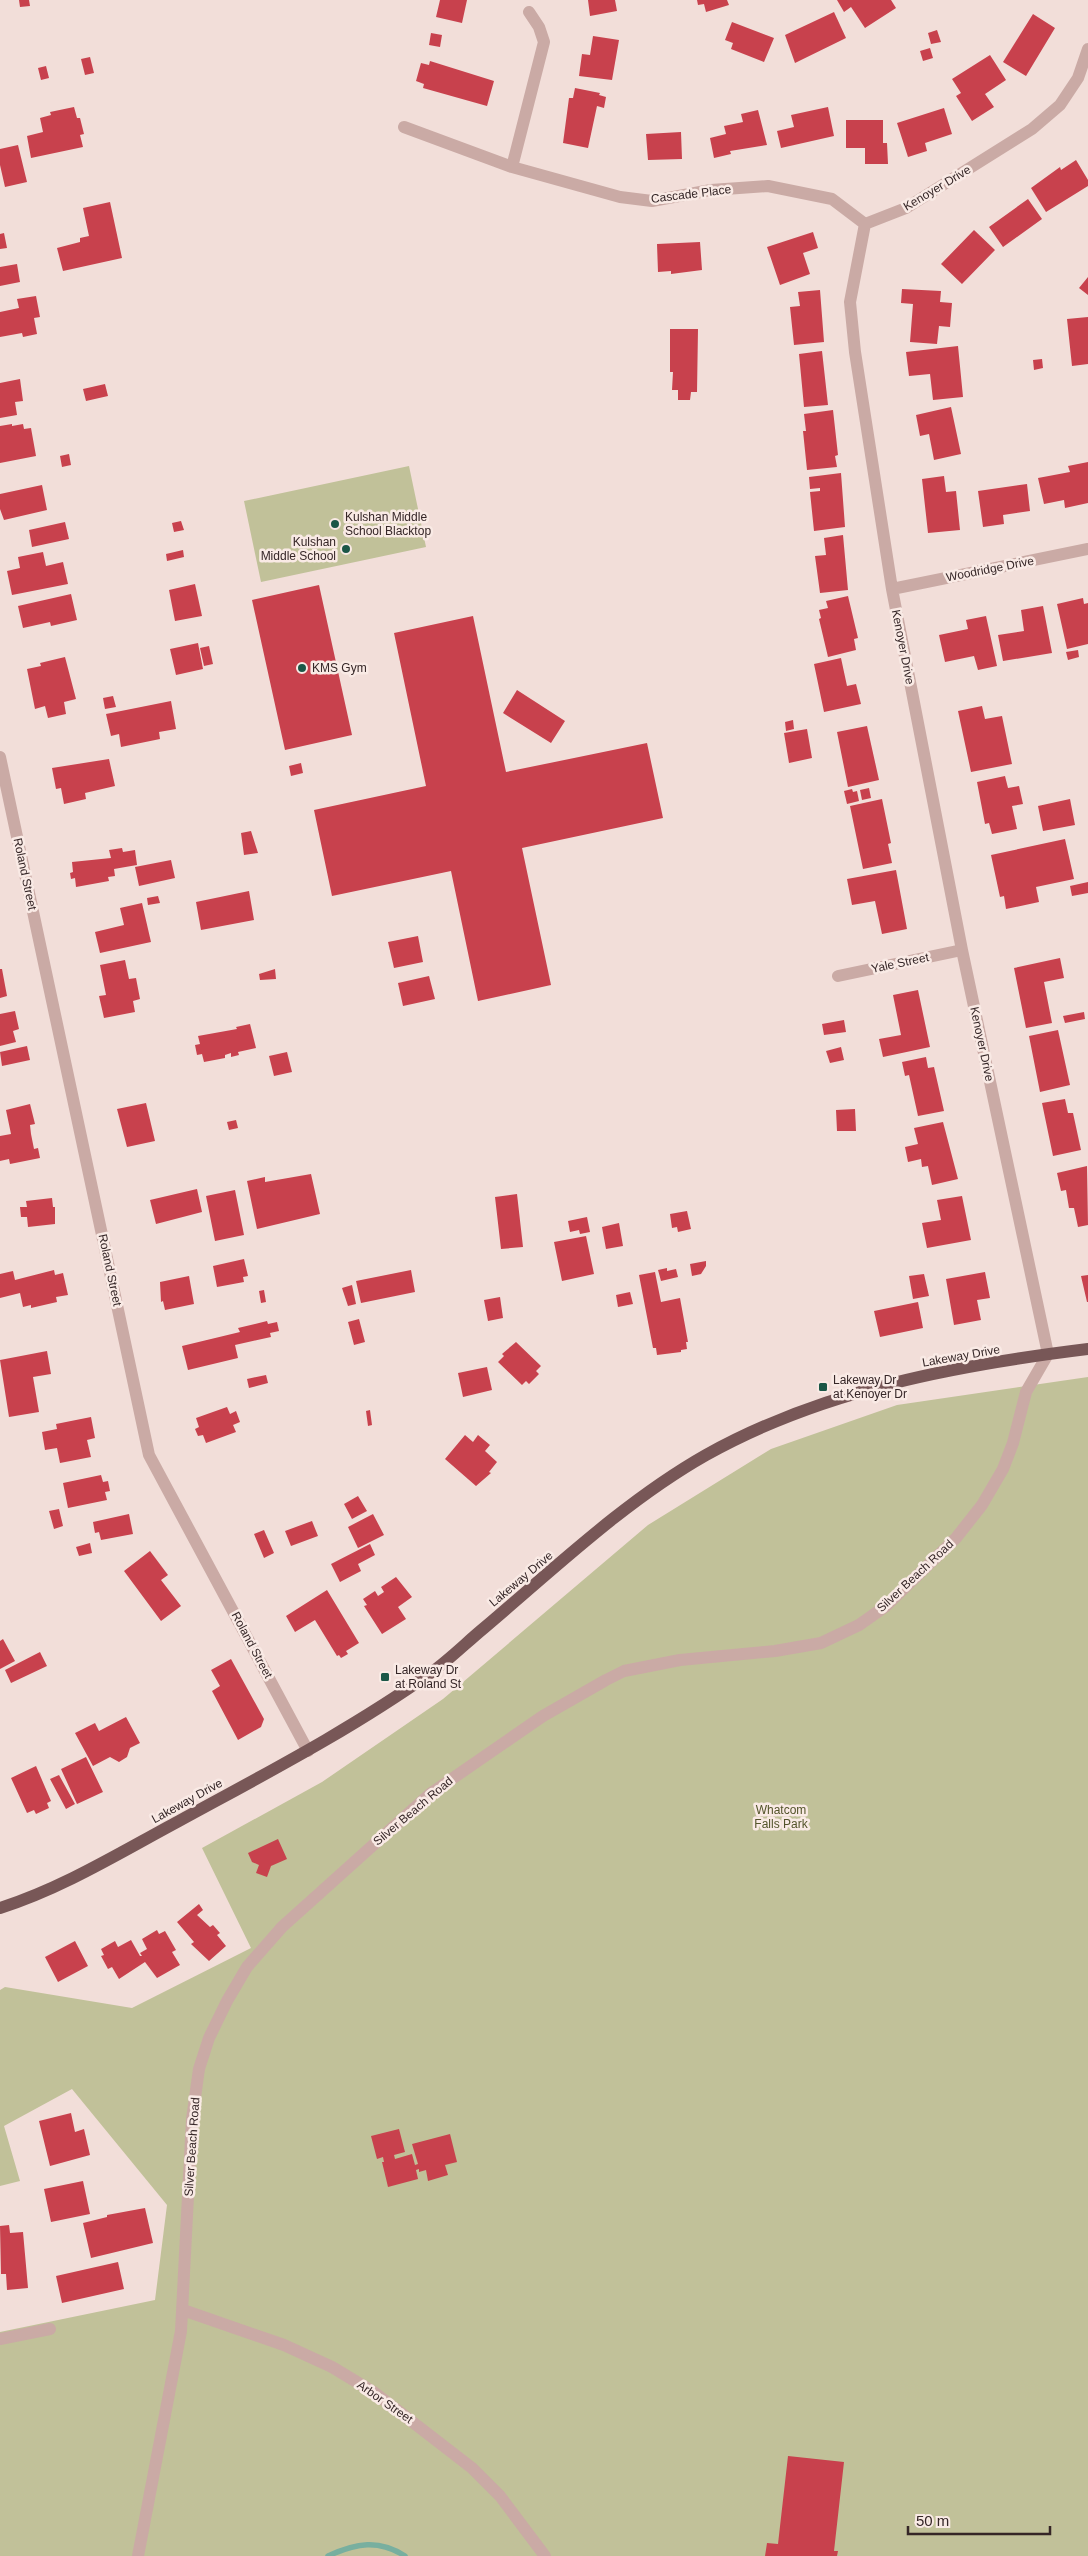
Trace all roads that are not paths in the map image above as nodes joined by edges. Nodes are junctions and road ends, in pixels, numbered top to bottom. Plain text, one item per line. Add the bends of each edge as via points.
1 (529, 12) dead end
2 (1088, 49) edge
3 (1083, 82) edge
4 (404, 127) dead end
5 (512, 167) junction
6 (865, 224) junction
7 (1088, 549) edge
8 (892, 589) junction
9 (0, 757) edge
10 (962, 950) junction
11 (838, 976) dead end
12 (1088, 1349) edge
13 (1048, 1354) junction
14 (308, 1750) junction
15 (0, 1908) edge
16 (183, 2310) junction
17 (50, 2329) dead end
18 (0, 2339) edge
19 (138, 2556) edge
20 (545, 2556) edge

1 - 5 street via 544,42
2 - 3 street, Kenoyer Drive
3 - 6 street, Kenoyer Drive via 1032,129 913,203
4 - 5 street, Cascade Place
5 - 6 street, Cascade Place via 620,197 652,201 711,190 768,186 832,199
6 - 8 street, Kenoyer Drive via 850,302 854,352
7 - 8 street, Woodridge Drive
8 - 10 street, Kenoyer Drive
9 - 14 street, Roland Street via 149,1454
10 - 11 street, Yale Street
10 - 13 street, Kenoyer Drive
12 - 13 main road, Lakeway Drive
13 - 14 main road, Lakeway Drive via 892,1382 748,1433 714,1451 626,1509 433,1671
13 - 16 street, Silver Beach Road via 1026,1392 1003,1469 982,1505 956,1538 886,1606 859,1625 821,1643 671,1661 624,1671 606,1680 543,1716 430,1794 264,1946 227,2001 209,2038 199,2069 192,2119
14 - 15 main road, Lakeway Drive via 115,1856 24,1900
16 - 19 street, Silver Beach Road
16 - 20 street, Arbor Street via 284,2345 332,2367 375,2393 472,2468 500,2496
17 - 18 street

